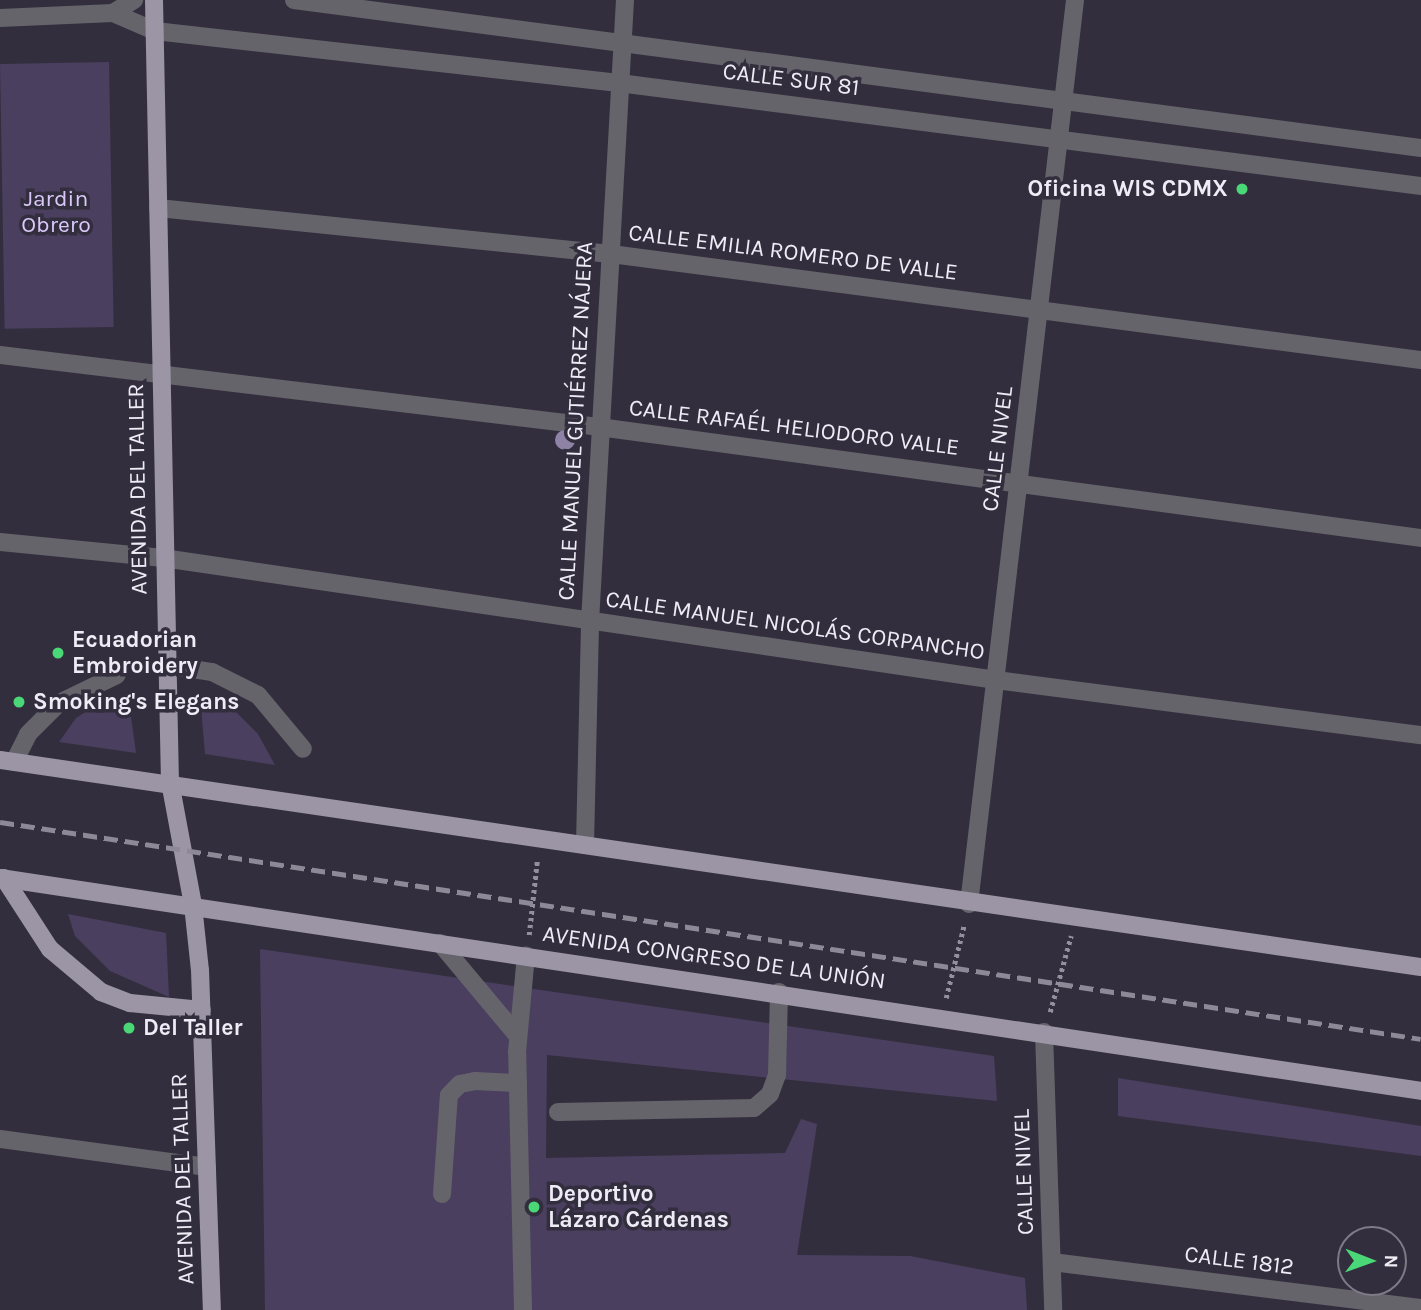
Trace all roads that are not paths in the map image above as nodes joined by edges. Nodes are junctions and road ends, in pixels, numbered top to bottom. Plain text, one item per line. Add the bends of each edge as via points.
1 (134, 0) edge
2 (154, 0) edge
3 (294, 0) edge
4 (625, 0) edge
5 (1074, 0) edge
6 (113, 13) junction
7 (0, 18) edge
8 (155, 31) junction
9 (623, 47) junction
10 (619, 83) junction
11 (1063, 103) junction
12 (1059, 139) junction
13 (1421, 148) edge
14 (1421, 186) edge
15 (158, 208) junction
16 (611, 254) junction
17 (1039, 309) junction
18 (0, 355) edge
19 (1421, 360) edge
20 (160, 372) junction
21 (599, 427) junction
22 (1019, 482) junction
23 (1421, 538) edge
24 (0, 542) edge
25 (163, 558) junction
26 (590, 622) junction
27 (166, 666) junction
28 (117, 675) dead end
29 (996, 680) junction
30 (1421, 735) edge
31 (303, 749) dead end
32 (7, 761) edge
33 (170, 782) junction
34 (585, 845) junction
35 (2, 878) edge
36 (969, 904) junction
37 (193, 905) junction
38 (440, 943) junction
39 (526, 955) junction
40 (1421, 967) edge
41 (779, 992) junction
42 (202, 1010) junction
43 (1044, 1032) junction
44 (517, 1035) junction
45 (518, 1083) junction
46 (1421, 1091) edge
47 (558, 1112) dead end
48 (0, 1139) edge
49 (207, 1167) junction
50 (442, 1194) dead end
51 (1052, 1262) junction
52 (1421, 1308) edge
53 (212, 1310) edge
54 (523, 1310) edge
55 (1053, 1310) edge

1 - 6 street
2 - 8 main road, AVENIDA DEL TALLER
3 - 9 street, CALLE SUR 81
4 - 9 street, CALLE MANUEL GUTIÉRREZ NÁJERA
5 - 11 street, CALLE NIVEL
6 - 7 street
6 - 8 street, CALLE SUR 81
8 - 10 street, CALLE SUR 81
8 - 15 main road, AVENIDA DEL TALLER
9 - 10 street, CALLE MANUEL GUTIÉRREZ NÁJERA
9 - 11 street, CALLE SUR 81
10 - 12 street, CALLE SUR 81
10 - 16 street, CALLE MANUEL GUTIÉRREZ NÁJERA
11 - 12 street, CALLE NIVEL
11 - 13 street, CALLE SUR 81
12 - 14 street, CALLE SUR 81
12 - 17 street, CALLE NIVEL
15 - 16 street, CALLE EMILIA ROMERO DE VALLE
15 - 20 main road, AVENIDA DEL TALLER
16 - 17 street, CALLE EMILIA ROMERO DE VALLE
16 - 21 street, CALLE MANUEL GUTIÉRREZ NÁJERA
17 - 19 street, CALLE EMILIA ROMERO DE VALLE
17 - 22 street, CALLE NIVEL
18 - 20 street, CALLE RAFAÉL HELIODORO VALLE
20 - 21 street, CALLE RAFAÉL HELIODORO VALLE
20 - 25 main road, AVENIDA DEL TALLER
21 - 22 street, CALLE RAFAÉL HELIODORO VALLE
21 - 26 street, CALLE MANUEL GUTIÉRREZ NÁJERA
22 - 23 street, CALLE RAFAÉL HELIODORO VALLE
22 - 29 street, CALLE NIVEL
24 - 25 street, CALLE MANUEL NICOLÁS CORPANCHO
25 - 26 street, CALLE MANUEL NICOLÁS CORPANCHO
25 - 27 main road, AVENIDA DEL TALLER
26 - 29 street, CALLE MANUEL NICOLÁS CORPANCHO
26 - 34 street, CALLE MANUEL GUTIÉRREZ NÁJERA
27 - 31 street via 212,671 258,695
27 - 33 main road, AVENIDA DEL TALLER
28 - 32 street via 59,703
29 - 30 street, CALLE MANUEL NICOLÁS CORPANCHO
29 - 36 street, CALLE NIVEL
32 - 33 main road
33 - 34 main road
33 - 37 main road, AVENIDA DEL TALLER
34 - 36 main road
35 - 37 main road, AVENIDA CONGRESO DE LA UNIÓN
35 - 42 main road via 50,949 101,992 152,1007
36 - 40 main road
37 - 38 main road, AVENIDA CONGRESO DE LA UNIÓN
37 - 42 main road, AVENIDA DEL TALLER
38 - 39 main road, AVENIDA CONGRESO DE LA UNIÓN
38 - 44 street
39 - 41 main road, AVENIDA CONGRESO DE LA UNIÓN
39 - 44 street
41 - 43 main road, AVENIDA CONGRESO DE LA UNIÓN
41 - 47 street via 777,1075 770,1094 754,1108
42 - 49 main road, AVENIDA DEL TALLER
43 - 46 main road, AVENIDA CONGRESO DE LA UNIÓN
43 - 51 street, CALLE NIVEL
44 - 45 street
45 - 50 street via 475,1081 460,1084 449,1095
45 - 54 street
48 - 49 street
49 - 53 main road, AVENIDA DEL TALLER
51 - 52 street, CALLE 1812
51 - 55 street, CALLE NIVEL

